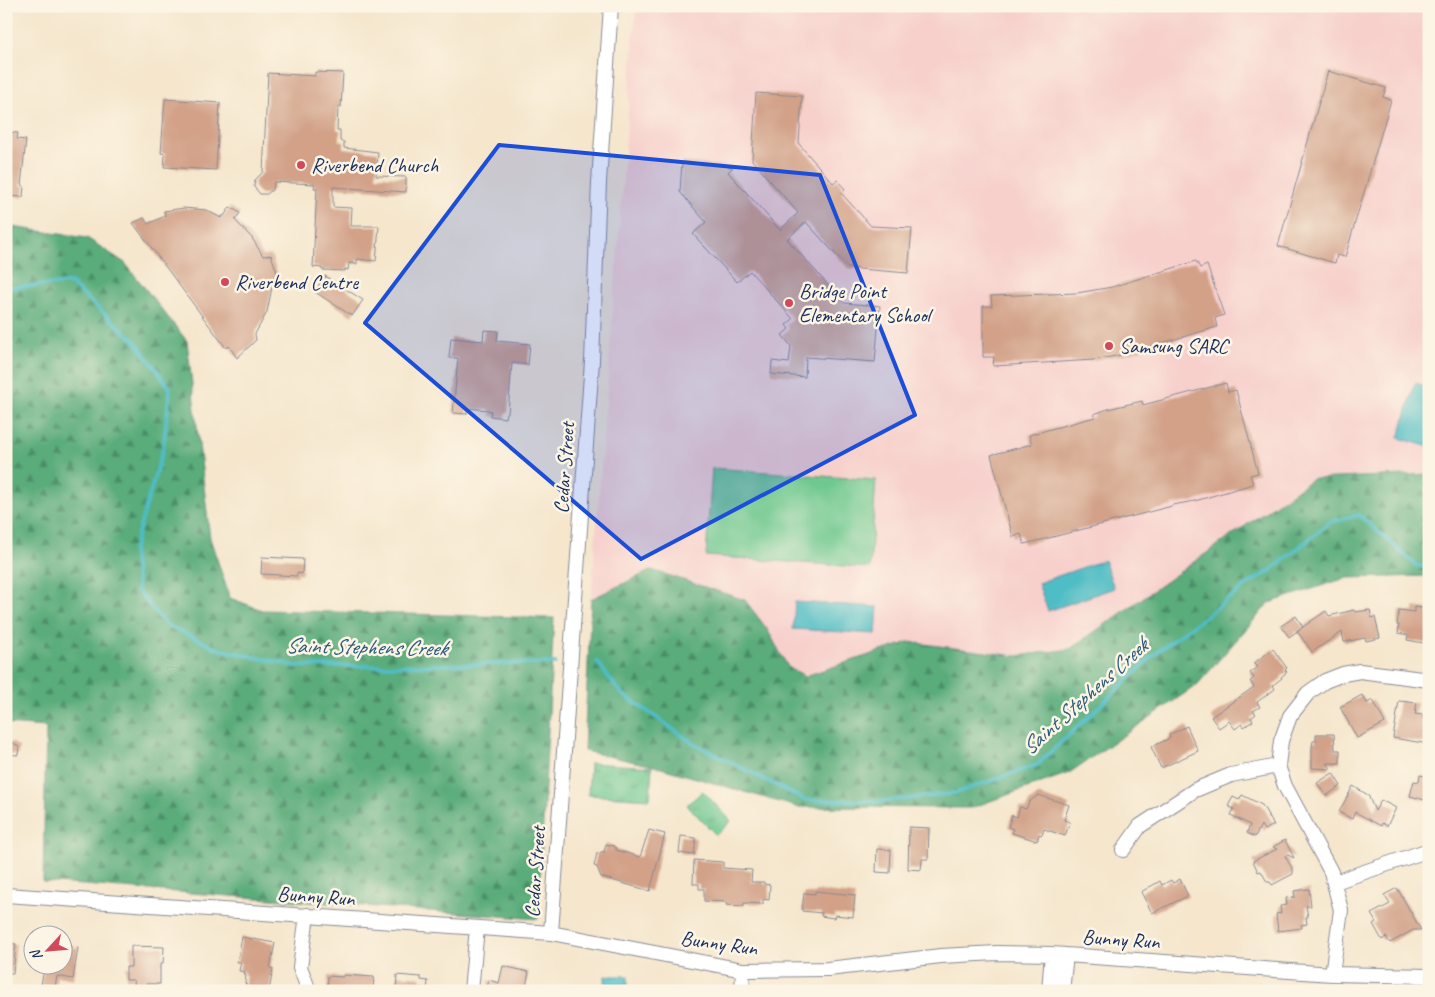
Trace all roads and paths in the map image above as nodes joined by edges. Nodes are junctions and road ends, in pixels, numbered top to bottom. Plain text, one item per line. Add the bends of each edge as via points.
1 (610, 6) edge
2 (1429, 680) edge
3 (1278, 766) junction
4 (1123, 850) dead end
5 (1423, 852) dead end
6 (1335, 882) junction
7 (6, 895) edge
8 (307, 916) junction
9 (477, 928) junction
10 (551, 933) junction
11 (1059, 955) junction
12 (743, 970) junction
13 (1332, 974) junction
14 (1429, 976) edge
15 (309, 991) edge
16 (471, 991) edge
17 (742, 991) edge
18 (1049, 991) edge
19 (1062, 991) edge

1 - 10 street, Cedar Street via 592,361
2 - 3 street via 1360,671 1325,681 1308,693 1290,716 1281,741
3 - 4 street via 1231,775 1195,790 1140,826
3 - 6 street
5 - 6 street
6 - 13 street via 1341,910
7 - 8 street, Bunny Run
8 - 9 street, Bunny Run
8 - 15 street via 300,967
9 - 10 street, Bunny Run
9 - 16 street
10 - 12 street, Bunny Run
11 - 12 street, Bunny Run via 997,953 828,969
11 - 13 street, Bunny Run
11 - 18 street
11 - 19 street
12 - 17 street
13 - 14 street, Bunny Run

